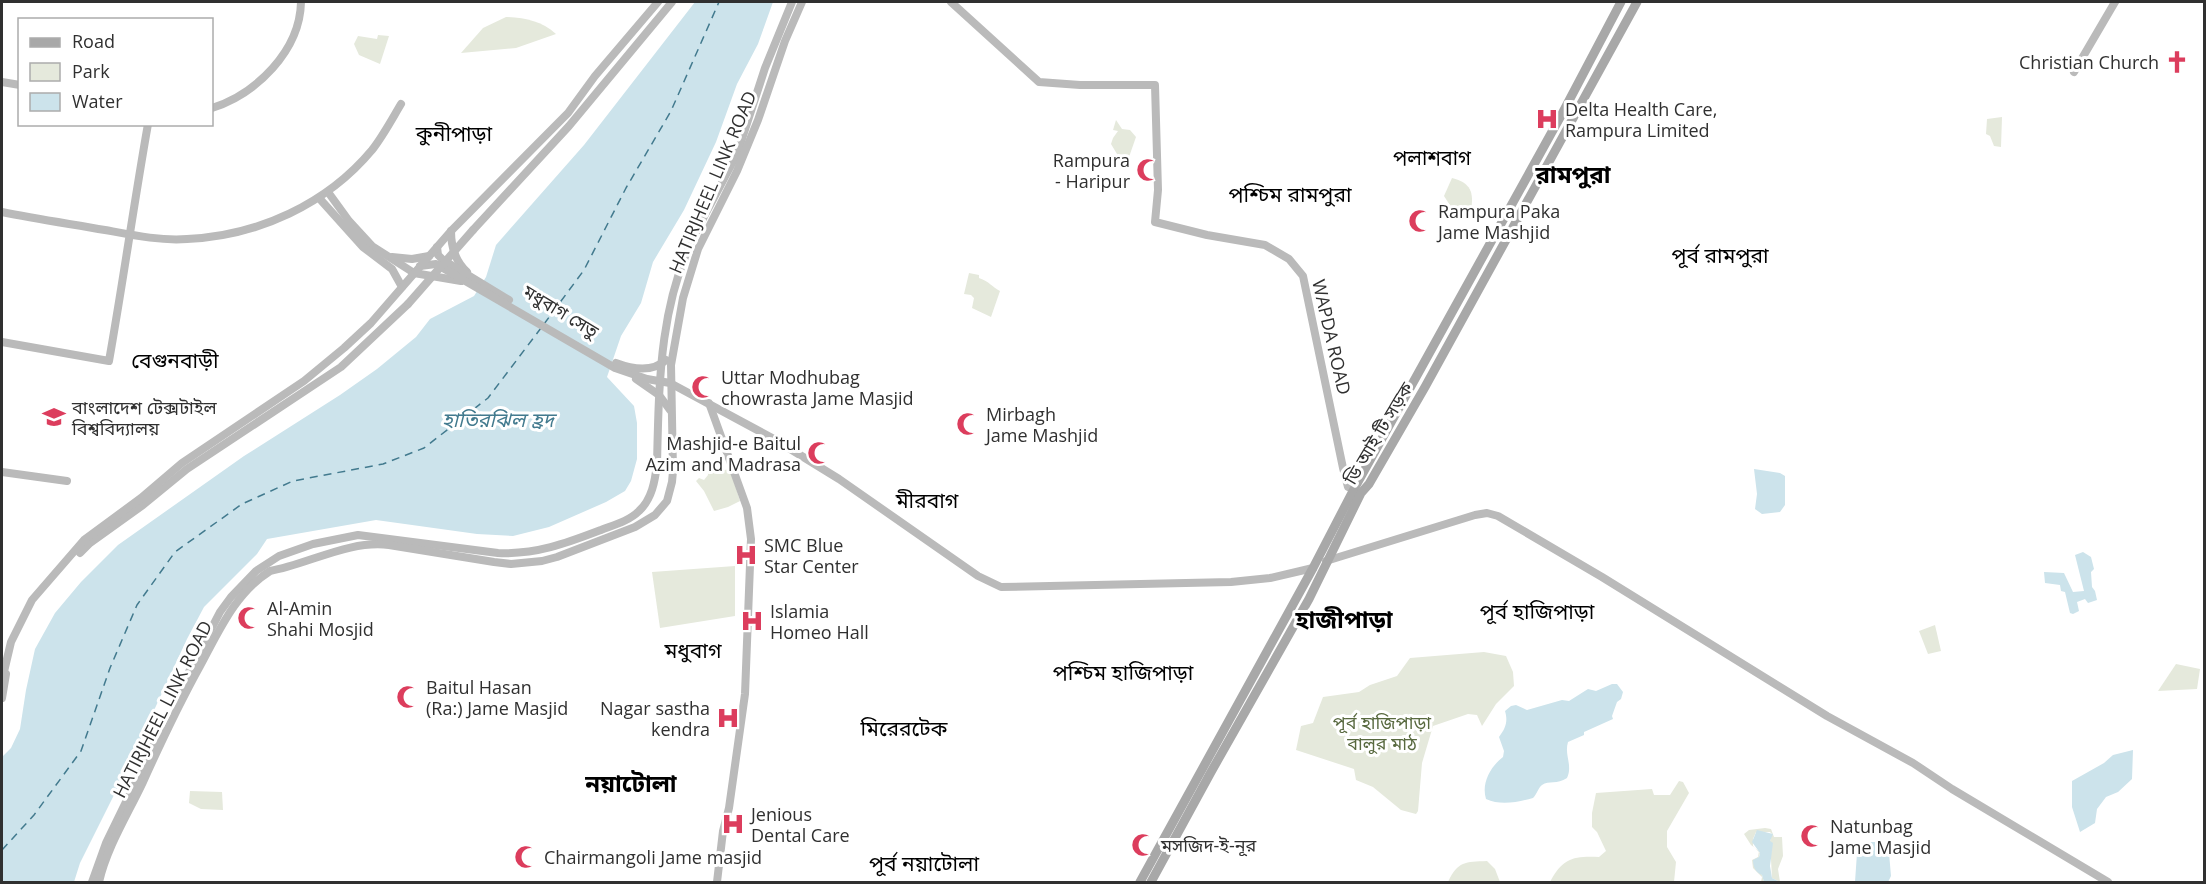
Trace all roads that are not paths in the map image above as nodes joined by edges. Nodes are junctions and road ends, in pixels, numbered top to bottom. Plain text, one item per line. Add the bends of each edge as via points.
1 (301, 2) edge
2 (658, 2) edge
3 (664, 2) edge
4 (672, 2) edge
5 (792, 2) edge
6 (802, 2) edge
7 (951, 2) edge
8 (1621, 2) edge
9 (1637, 2) edge
10 (2115, 2) edge
11 (646, 20) junction
12 (785, 41) junction
13 (617, 66) junction
14 (765, 68) junction
15 (2074, 72) dead end
16 (2, 82) edge
17 (18, 85) edge
18 (401, 104) dead end
19 (213, 108) edge
20 (148, 126) edge
21 (328, 192) junction
22 (319, 198) junction
23 (1512, 203) junction
24 (306, 205) junction
25 (1522, 208) junction
26 (332, 211) junction
27 (2, 212) edge
28 (451, 231) junction
29 (129, 234) junction
30 (437, 247) junction
31 (389, 256) junction
32 (429, 256) junction
33 (414, 273) junction
34 (470, 281) junction
35 (399, 291) junction
36 (2, 342) edge
37 (674, 347) junction
38 (622, 368) junction
39 (670, 383) junction
40 (681, 389) junction
41 (670, 395) junction
42 (709, 403) junction
43 (670, 411) junction
44 (2, 472) edge
45 (67, 481) dead end
46 (1357, 491) junction
47 (369, 535) junction
48 (1326, 561) junction
49 (1313, 568) junction
50 (270, 571) junction
51 (2, 680) edge
52 (2, 698) edge
53 (92, 882) edge
54 (99, 882) edge
55 (717, 882) edge
56 (1140, 882) edge
57 (1151, 882) edge
58 (2108, 882) edge

1 - 19 main road via 294,31 270,71 245,93
2 - 11 main road
3 - 11 main road
4 - 13 main road
5 - 14 main road
6 - 12 main road, HATIRJHEEL LINK ROAD
7 - 46 main road, WAPDA ROAD via 1039,82 1155,85 1155,222 1265,245 1289,259 1303,276 1348,487
8 - 23 main road, ডি আই টি সড়ক
9 - 25 main road, ডি আই টি সড়ক
10 - 15 main road
11 - 13 main road
11 - 28 main road via 568,113
12 - 14 main road
12 - 37 main road, HATIRJHEEL LINK ROAD via 750,140 698,249
13 - 52 main road, bridge via 569,126 383,330 341,367 210,452 84,549 32,606 12,649
14 - 47 main road, bridge via 737,154 683,261 666,319 657,464 652,489 638,512 624,521 544,550 513,554
16 - 17 main road
18 - 21 main road via 371,151
20 - 29 main road
21 - 22 main road
21 - 31 main road via 363,238
22 - 24 main road
22 - 26 main road
23 - 25 main road
23 - 46 main road, ডি আই টি সড়ক
24 - 26 main road
24 - 29 main road via 269,222 211,237
25 - 46 main road, ডি আই টি সড়ক via 1400,433 1370,484
26 - 35 main road via 363,247 395,272
27 - 29 main road
28 - 30 main road
28 - 34 main road via 455,256
29 - 36 main road via 109,361
30 - 32 main road
30 - 34 main road, মধুবাগ সেতু via 438,255
31 - 32 main road
31 - 33 main road
32 - 33 main road
33 - 34 main road
33 - 34 main road via 436,264
33 - 35 main road
34 - 38 main road, মধুবাগ সেতু
35 - 51 main road via 324,366 182,462 88,536 32,600 8,650
37 - 38 main road via 659,366
37 - 39 main road, HATIRJHEEL LINK ROAD
38 - 39 main road
38 - 43 main road, মধুবাগ সেতু via 659,395
39 - 40 main road
39 - 41 main road, HATIRJHEEL LINK ROAD
40 - 41 main road
40 - 42 main road
41 - 43 main road, HATIRJHEEL LINK ROAD
42 - 49 main road via 839,479 960,564 1001,587 1231,582
42 - 55 main road via 745,502 752,538 745,694
43 - 50 main road, HATIRJHEEL LINK ROAD via 673,471 667,501 646,521 619,534 542,561 511,564 372,544
44 - 45 main road
46 - 48 main road, ডি আই টি সড়ক
46 - 49 main road, ডি আই টি সড়ক
47 - 50 main road via 279,564
47 - 53 main road via 341,537 288,553 262,566 236,590 220,612 180,690 106,843
48 - 57 main road, ডি আই টি সড়ক via 1309,599
48 - 58 main road via 1475,515 1498,516
49 - 56 main road, ডি আই টি সড়ক
50 - 54 main road, HATIRJHEEL LINK ROAD via 247,588 211,643 120,829

